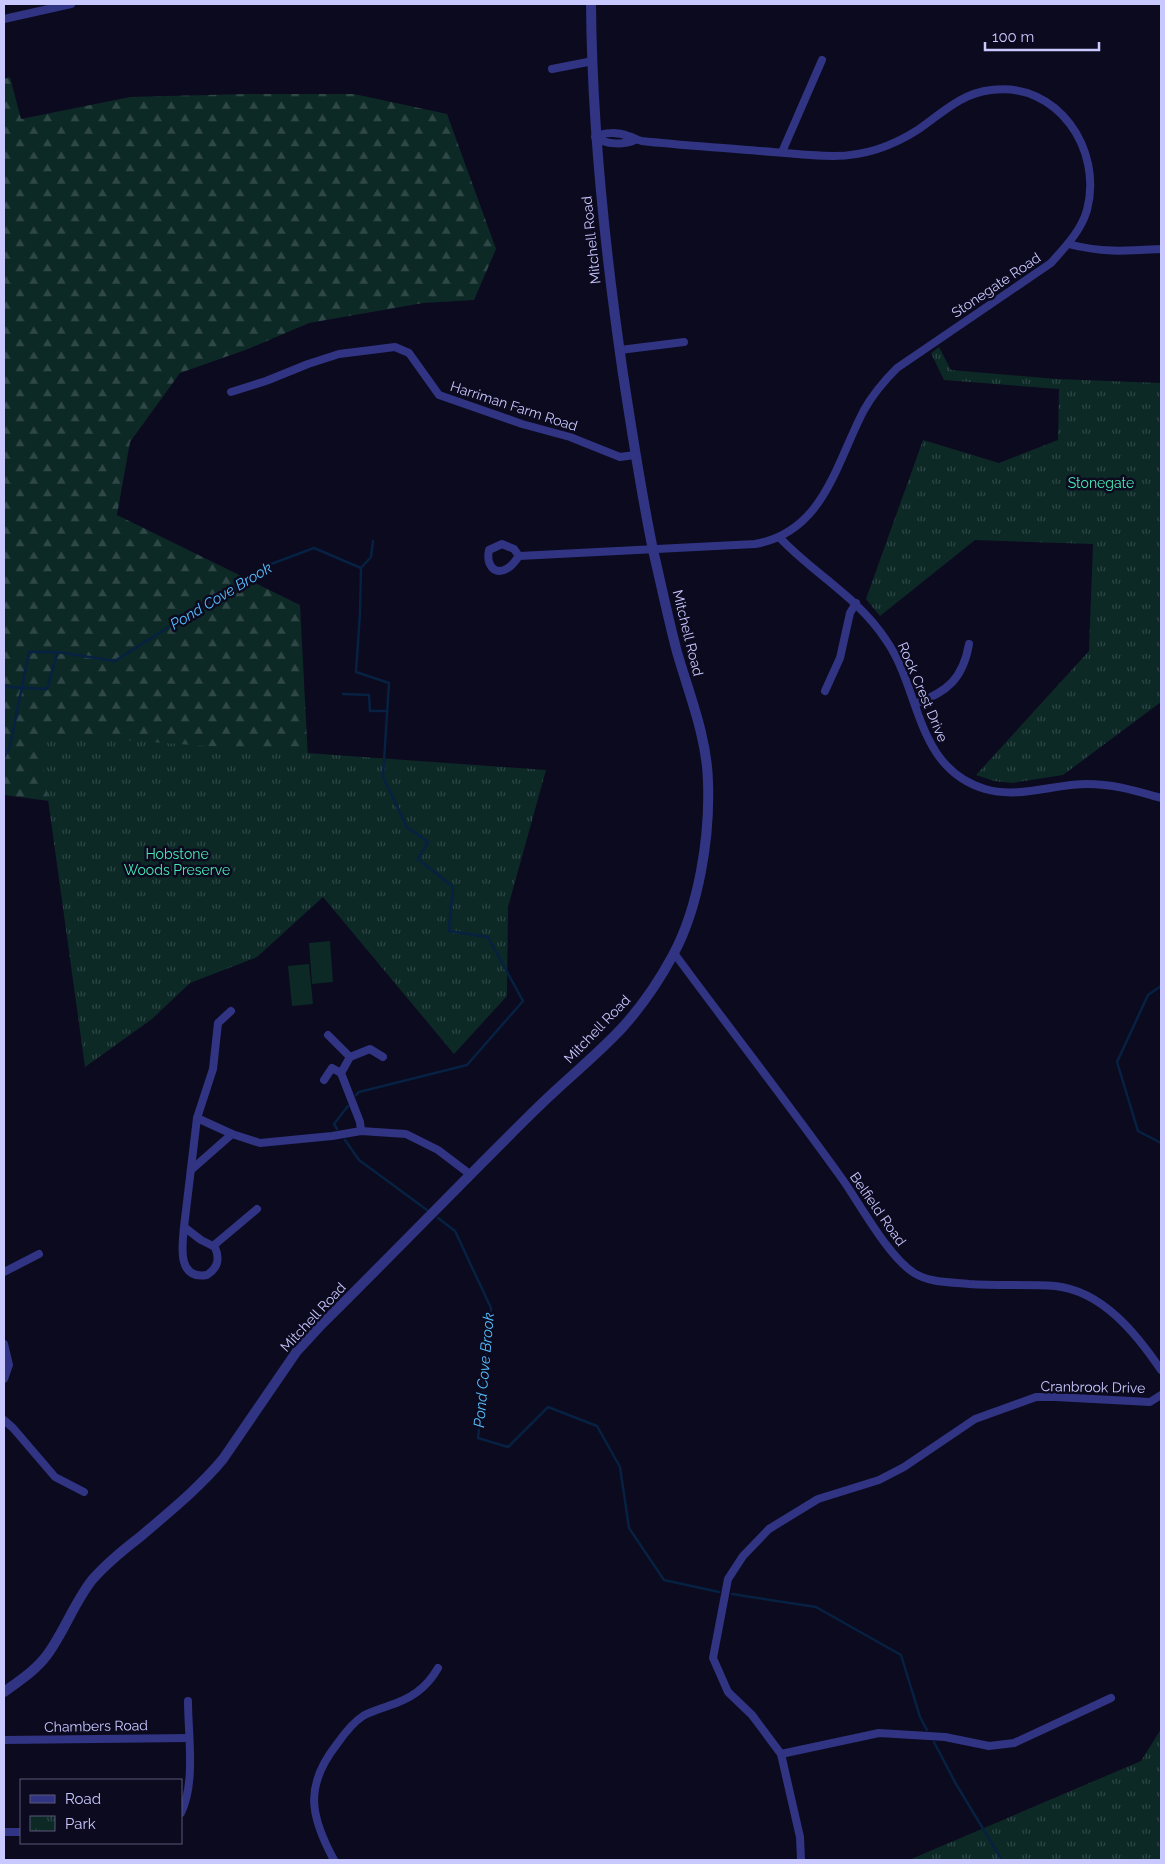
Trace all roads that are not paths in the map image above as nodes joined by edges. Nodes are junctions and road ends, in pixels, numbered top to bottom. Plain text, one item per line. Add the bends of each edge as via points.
1 (71, 4) edge
2 (591, 4) edge
3 (55, 6) edge
4 (4, 19) edge
5 (822, 60) dead end
6 (593, 61) junction
7 (552, 70) dead end
8 (596, 137) junction
9 (782, 152) junction
10 (1068, 244) junction
11 (1161, 249) edge
12 (684, 342) dead end
13 (620, 350) junction
14 (231, 392) dead end
15 (636, 455) junction
16 (780, 538) junction
17 (653, 549) junction
18 (519, 556) dead end
19 (856, 603) junction
20 (969, 644) dead end
21 (825, 691) dead end
22 (915, 704) junction
23 (1161, 798) edge
24 (674, 953) junction
25 (232, 1011) dead end
26 (328, 1035) dead end
27 (350, 1057) junction
28 (383, 1057) dead end
29 (341, 1073) junction
30 (324, 1080) dead end
31 (197, 1118) junction
32 (361, 1131) junction
33 (232, 1134) junction
34 (191, 1170) junction
35 (471, 1175) junction
36 (257, 1209) dead end
37 (184, 1227) junction
38 (213, 1246) junction
39 (39, 1254) dead end
40 (4, 1272) edge
41 (4, 1344) edge
42 (1161, 1370) edge
43 (4, 1379) edge
44 (1161, 1395) edge
45 (4, 1420) edge
46 (84, 1492) dead end
47 (438, 1668) dead end
48 (4, 1692) edge
49 (1111, 1698) dead end
50 (188, 1702) dead end
51 (189, 1738) junction
52 (4, 1740) edge
53 (781, 1754) junction
54 (182, 1810) edge
55 (4, 1832) edge
56 (20, 1832) edge
57 (334, 1860) edge
58 (801, 1860) edge

1 - 3 street
2 - 6 street, Mitchell Road
3 - 4 street
5 - 9 street
6 - 7 street
6 - 8 street, Mitchell Road
8 - 9 street, Stonegate Road via 602,141 627,144 635,140
8 - 13 street, Mitchell Road via 603,227
9 - 10 street, Stonegate Road via 843,156 878,150 918,130 969,95 996,89 1022,92 1057,109 1071,124 1090,166 1087,209
10 - 11 street via 1112,252
10 - 16 street, Stonegate Road via 1051,263 897,368 879,386 865,408 828,490 802,523
12 - 13 street
13 - 15 street, Mitchell Road
14 - 15 street, Harriman Farm Road via 339,354 395,347 409,353 438,395 522,424 570,436 620,456
15 - 17 street, Mitchell Road
16 - 17 street, Stonegate Road via 755,544
16 - 19 street, Rock Crest Drive
17 - 18 street, Stonegate Road
17 - 24 street, Mitchell Road via 700,733 708,783 708,810 697,890 687,925
19 - 21 street via 850,613 840,658
19 - 22 street, Rock Crest Drive via 875,623 899,661
20 - 22 street via 964,665 950,685
22 - 23 street, Rock Crest Drive via 926,736 938,757 954,772 978,786 1012,793 1073,785 1107,785
24 - 35 street, Mitchell Road via 636,1012
24 - 42 street, Belfield Road via 843,1180 896,1257 914,1273 933,1281 1056,1286 1087,1294 1116,1314
25 - 31 street via 218,1023 213,1069
26 - 27 street
27 - 28 street via 370,1049
27 - 29 street
29 - 30 street via 332,1068
29 - 32 street
31 - 33 street
31 - 34 street
32 - 33 street via 260,1142
32 - 35 street via 406,1134 438,1150
33 - 34 street
34 - 37 street
35 - 48 street, Mitchell Road via 297,1351 213,1472 110,1562 82,1594 46,1656
36 - 38 street
37 - 38 street
37 - 38 street via 182,1260 193,1273 207,1275 215,1269 218,1257
39 - 40 street
41 - 43 street via 9,1365
44 - 53 street, Cranbrook Drive via 1150,1402 1036,1397 975,1419 904,1467 879,1480 818,1499 769,1529 743,1556 728,1579 713,1658 728,1692 752,1715
45 - 46 street via 55,1477
47 - 57 street via 431,1680 411,1697 363,1716 348,1729 324,1761 316,1784 314,1814
49 - 53 street via 1014,1743 998,1746 945,1737 879,1734
50 - 51 street
51 - 52 street, Chambers Road
51 - 54 street via 188,1791
53 - 58 street, Cranbrook Drive via 800,1837
55 - 56 street

